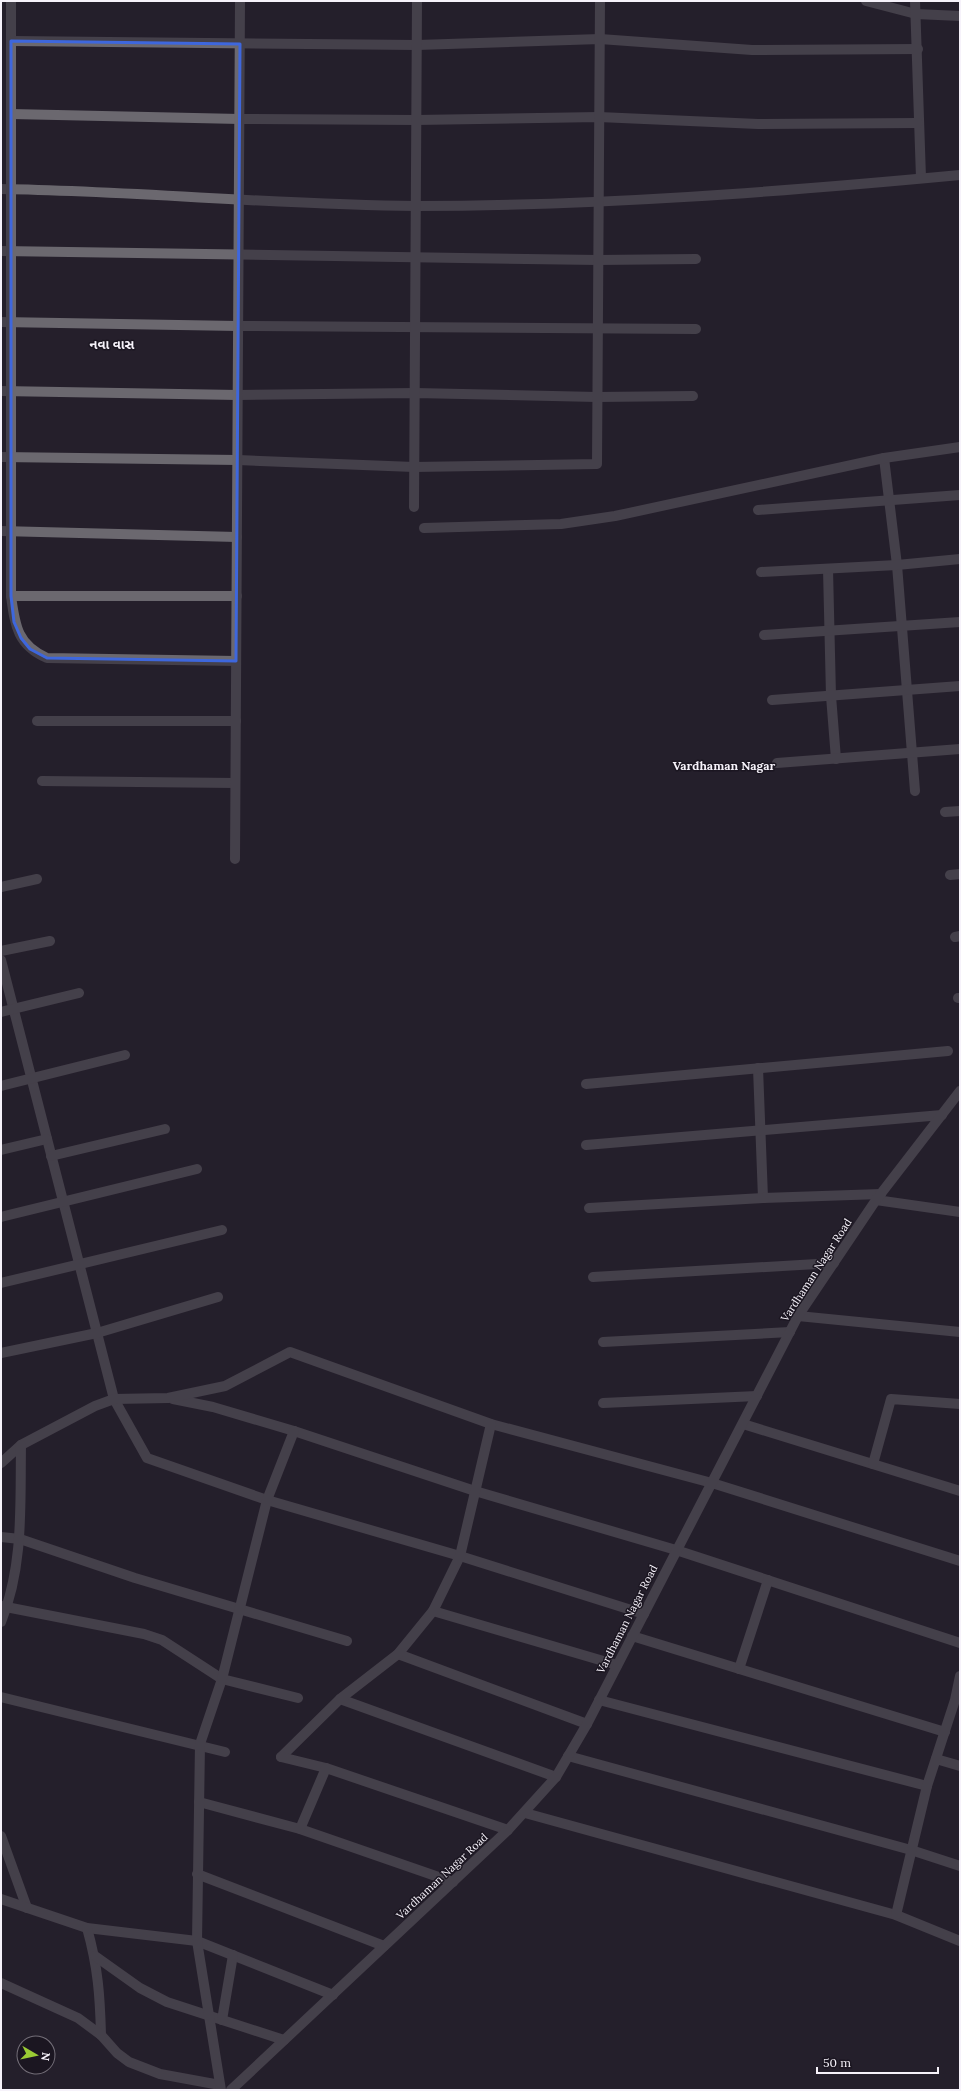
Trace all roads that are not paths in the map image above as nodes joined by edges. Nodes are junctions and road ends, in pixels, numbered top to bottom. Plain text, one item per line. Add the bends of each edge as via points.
1 (240, 1) edge
2 (417, 1) edge
3 (600, 1) edge
4 (866, 1) edge
5 (915, 1) edge
6 (8, 2) edge
7 (916, 14) junction
8 (960, 16) edge
9 (600, 39) junction
10 (11, 41) junction
11 (240, 44) junction
12 (417, 44) junction
13 (918, 49) junction
14 (6, 70) edge
15 (11, 114) junction
16 (599, 117) junction
17 (240, 119) junction
18 (416, 120) junction
19 (918, 123) junction
20 (6, 140) edge
21 (960, 175) edge
22 (921, 178) junction
23 (6, 189) edge
24 (239, 200) junction
25 (599, 202) junction
26 (416, 206) junction
27 (6, 251) edge
28 (239, 255) junction
29 (416, 256) junction
30 (696, 258) dead end
31 (598, 260) junction
32 (6, 322) edge
33 (238, 326) junction
34 (415, 327) junction
35 (598, 329) junction
36 (696, 329) dead end
37 (6, 391) edge
38 (415, 393) junction
39 (238, 395) junction
40 (693, 396) dead end
41 (597, 397) junction
42 (960, 447) edge
43 (6, 457) edge
44 (884, 458) junction
45 (238, 460) junction
46 (414, 467) junction
47 (960, 495) edge
48 (890, 501) junction
49 (414, 507) dead end
50 (758, 510) dead end
51 (424, 528) dead end
52 (6, 532) edge
53 (237, 537) junction
54 (960, 559) edge
55 (897, 565) junction
56 (828, 569) junction
57 (761, 572) dead end
58 (11, 596) junction
59 (237, 596) junction
60 (960, 622) edge
61 (902, 627) junction
62 (829, 632) junction
63 (764, 635) dead end
64 (236, 662) junction
65 (960, 686) edge
66 (908, 691) junction
67 (831, 696) junction
68 (772, 700) dead end
69 (37, 721) dead end
70 (236, 721) junction
71 (960, 749) edge
72 (911, 754) junction
73 (836, 760) junction
74 (777, 763) dead end
75 (42, 781) dead end
76 (236, 783) junction
77 (915, 791) dead end
78 (960, 811) edge
79 (946, 812) dead end
80 (235, 860) dead end
81 (37, 879) dead end
82 (1, 887) edge
83 (50, 942) dead end
84 (1, 951) edge
85 (1, 960) edge
86 (79, 993) dead end
87 (12, 1009) junction
88 (1, 1012) edge
89 (948, 1051) dead end
90 (125, 1055) dead end
91 (758, 1068) junction
92 (32, 1079) junction
93 (586, 1084) dead end
94 (1, 1086) edge
95 (958, 1096) edge
96 (942, 1115) junction
97 (165, 1129) dead end
98 (762, 1130) junction
99 (47, 1139) junction
100 (586, 1145) dead end
101 (1, 1150) edge
102 (51, 1156) junction
103 (198, 1169) dead end
104 (878, 1197) junction
105 (763, 1198) junction
106 (63, 1202) junction
107 (589, 1208) dead end
108 (960, 1212) edge
109 (1, 1217) edge
110 (222, 1230) dead end
111 (834, 1263) junction
112 (79, 1264) junction
113 (593, 1277) dead end
114 (1, 1283) edge
115 (218, 1297) dead end
116 (798, 1316) junction
117 (790, 1332) junction
118 (960, 1332) edge
119 (96, 1333) junction
120 (603, 1342) dead end
121 (1, 1353) edge
122 (757, 1396) junction
123 (168, 1398) junction
124 (114, 1399) junction
125 (603, 1403) dead end
126 (960, 1404) edge
127 (491, 1424) junction
128 (742, 1424) junction
129 (294, 1431) junction
130 (21, 1445) junction
131 (1, 1463) edge
132 (873, 1464) junction
133 (712, 1483) junction
134 (960, 1491) edge
135 (476, 1492) junction
136 (267, 1500) junction
137 (1, 1536) edge
138 (20, 1539) junction
139 (676, 1550) junction
140 (460, 1556) junction
141 (960, 1561) edge
142 (768, 1580) junction
143 (4, 1606) edge
144 (239, 1609) junction
145 (433, 1611) junction
146 (644, 1614) junction
147 (1, 1622) edge
148 (632, 1636) junction
149 (347, 1641) dead end
150 (960, 1643) edge
151 (398, 1654) junction
152 (617, 1665) junction
153 (739, 1669) junction
154 (960, 1676) edge
155 (222, 1679) junction
156 (1, 1697) edge
157 (298, 1698) dead end
158 (340, 1699) junction
159 (599, 1700) junction
160 (957, 1701) edge
161 (588, 1724) junction
162 (945, 1732) junction
163 (200, 1744) junction
164 (224, 1752) dead end
165 (568, 1756) junction
166 (936, 1759) junction
167 (960, 1766) edge
168 (326, 1768) junction
169 (556, 1777) junction
170 (927, 1786) junction
171 (199, 1802) junction
172 (525, 1813) junction
173 (300, 1829) junction
174 (508, 1830) junction
175 (1, 1836) edge
176 (911, 1850) junction
177 (960, 1866) edge
178 (197, 1874) junction
179 (452, 1882) junction
180 (1, 1899) edge
181 (27, 1908) junction
182 (896, 1915) junction
183 (87, 1928) junction
184 (197, 1941) junction
185 (960, 1941) edge
186 (384, 1946) junction
187 (233, 1955) junction
188 (95, 1956) junction
189 (1, 1983) edge
190 (333, 1995) junction
191 (209, 2016) junction
192 (222, 2020) junction
193 (101, 2036) junction
194 (284, 2040) junction
195 (221, 2087) edge
196 (231, 2090) edge

1 - 11 street
2 - 12 street
3 - 9 street
4 - 7 street
5 - 7 street
6 - 10 street
7 - 8 street
7 - 13 street
9 - 12 street
9 - 13 street via 752,50
9 - 16 street
10 - 11 street
10 - 14 street
11 - 12 street
11 - 17 street
12 - 18 street
13 - 19 street
14 - 15 street
15 - 17 street
15 - 20 street
16 - 18 street
16 - 19 street via 758,124
16 - 25 street
17 - 18 street
17 - 24 street
18 - 26 street
19 - 22 street
20 - 23 street
21 - 22 street
22 - 25 street
23 - 24 street
23 - 27 street
24 - 26 street
24 - 28 street
25 - 26 street
25 - 31 street
26 - 29 street
27 - 28 street
27 - 32 street
28 - 29 street
28 - 33 street
29 - 31 street
29 - 34 street
30 - 31 street
31 - 35 street
32 - 33 street
32 - 37 street
33 - 34 street
33 - 39 street
34 - 35 street
34 - 38 street
35 - 36 street
35 - 41 street
37 - 39 street
37 - 43 street
38 - 39 street
38 - 41 street
38 - 46 street
39 - 45 street
40 - 41 street
41 - 46 street via 597,464
42 - 44 street
43 - 45 street
43 - 52 street
44 - 48 street
44 - 51 street via 615,516 561,524
45 - 46 street
45 - 53 street
46 - 49 street
47 - 48 street
48 - 50 street
48 - 55 street
52 - 53 street
52 - 58 street
53 - 59 street
54 - 55 street
55 - 56 street
55 - 61 street
56 - 57 street
56 - 62 street
58 - 59 street
58 - 64 street via 14,622 21,638 30,649 47,658
59 - 64 street
60 - 61 street
61 - 62 street
61 - 66 street
62 - 63 street
62 - 67 street
64 - 70 street
65 - 66 street
66 - 67 street
66 - 72 street
67 - 68 street
67 - 73 street
69 - 70 street
70 - 76 street
71 - 72 street
72 - 73 street
72 - 77 street
73 - 74 street
75 - 76 street
76 - 80 street
78 - 79 street
81 - 82 street
83 - 84 street
85 - 87 street
86 - 87 street
87 - 88 street
87 - 92 street
89 - 91 street
90 - 92 street
91 - 93 street
91 - 98 street
92 - 94 street
92 - 99 street
95 - 96 street, Vardhaman Nagar Road
96 - 98 street
96 - 104 street, Vardhaman Nagar Road
97 - 102 street
98 - 100 street
98 - 105 street
99 - 101 street
99 - 102 street
102 - 106 street
103 - 106 street
104 - 105 street
104 - 108 street
104 - 111 street, Vardhaman Nagar Road
105 - 107 street
106 - 109 street
106 - 112 street
110 - 112 street
111 - 113 street
111 - 116 street, Vardhaman Nagar Road
112 - 114 street
112 - 119 street
115 - 119 street
116 - 117 street, Vardhaman Nagar Road
116 - 118 street
117 - 120 street
117 - 122 street, Vardhaman Nagar Road
119 - 121 street
119 - 124 street
122 - 125 street
122 - 128 street, Vardhaman Nagar Road
123 - 124 street
123 - 127 street via 226,1386 290,1352
123 - 129 street via 213,1407
124 - 130 street via 95,1406
124 - 136 street via 147,1458
126 - 132 street via 891,1399
127 - 133 street
127 - 135 street
128 - 132 street
128 - 133 street, Vardhaman Nagar Road
129 - 135 street
129 - 136 street
130 - 131 street
130 - 138 street
132 - 134 street
133 - 139 street, Vardhaman Nagar Road
133 - 141 street
135 - 139 street
135 - 140 street
136 - 140 street
136 - 144 street
137 - 138 street
138 - 143 street
138 - 144 street via 135,1578
139 - 142 street
139 - 146 street, Vardhaman Nagar Road
140 - 145 street
140 - 146 street
142 - 150 street
142 - 153 street
143 - 147 street
143 - 155 street via 144,1634 162,1640
144 - 149 street
144 - 155 street
145 - 151 street
145 - 152 street
146 - 148 street, Vardhaman Nagar Road
148 - 152 street, Vardhaman Nagar Road
148 - 153 street
151 - 158 street
151 - 161 street
152 - 159 street, Vardhaman Nagar Road
153 - 162 street
154 - 160 street
155 - 157 street
155 - 163 street
156 - 163 street
158 - 168 street via 281,1757
158 - 169 street
159 - 161 street, Vardhaman Nagar Road
159 - 170 street
160 - 162 street
161 - 165 street, Vardhaman Nagar Road
162 - 166 street
163 - 164 street
163 - 171 street
165 - 169 street, Vardhaman Nagar Road
165 - 176 street
166 - 167 street
166 - 170 street
168 - 173 street
168 - 174 street
169 - 172 street, Vardhaman Nagar Road
170 - 176 street
171 - 173 street
171 - 178 street
172 - 174 street, Vardhaman Nagar Road
172 - 182 street
173 - 179 street
174 - 179 street, Vardhaman Nagar Road
175 - 181 street
176 - 177 street
176 - 182 street
178 - 184 street
178 - 186 street
179 - 186 street, Vardhaman Nagar Road
180 - 181 street
181 - 183 street
182 - 185 street
183 - 184 street
183 - 188 street
184 - 187 street
184 - 191 street
186 - 190 street, Vardhaman Nagar Road
187 - 190 street
187 - 192 street
188 - 191 street via 140,1988 167,2002
188 - 193 street via 100,1985
189 - 193 street via 78,2018
190 - 194 street, Vardhaman Nagar Road
191 - 192 street
191 - 195 street
192 - 194 street
193 - 195 street via 129,2062 160,2074
194 - 196 street, Vardhaman Nagar Road

